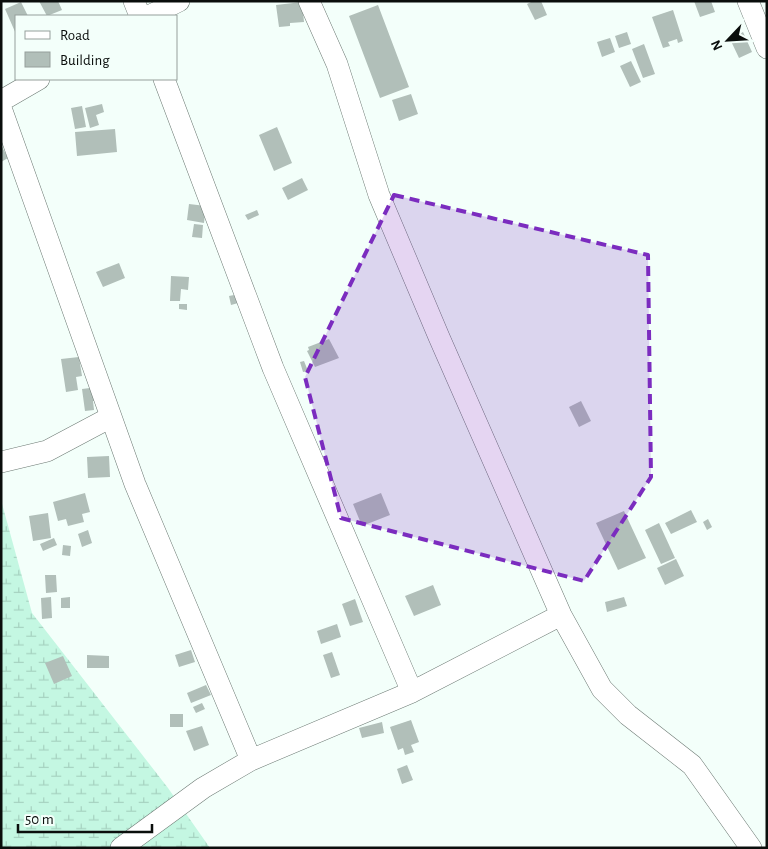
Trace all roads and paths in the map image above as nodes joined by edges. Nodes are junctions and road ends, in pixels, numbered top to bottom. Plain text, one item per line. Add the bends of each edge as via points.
1 (134, 1) edge
2 (179, 1) edge
3 (309, 1) edge
4 (748, 1) edge
5 (140, 15) edge
6 (151, 15) edge
7 (767, 48) edge
8 (37, 80) edge
9 (164, 80) edge
10 (1, 101) edge
11 (1, 108) edge
12 (111, 417) junction
13 (1, 462) edge
14 (561, 615) junction
15 (412, 692) junction
16 (251, 760) junction
17 (120, 848) edge
18 (751, 848) edge

1 - 5 street
2 - 6 street
3 - 14 street via 337,64 383,204
4 - 7 street
8 - 10 street
9 - 15 street via 273,368
11 - 12 street
12 - 13 street via 47,451
12 - 16 street via 135,484
14 - 15 street
14 - 18 street via 602,689 628,715 692,766
15 - 16 street
16 - 17 street via 203,788

